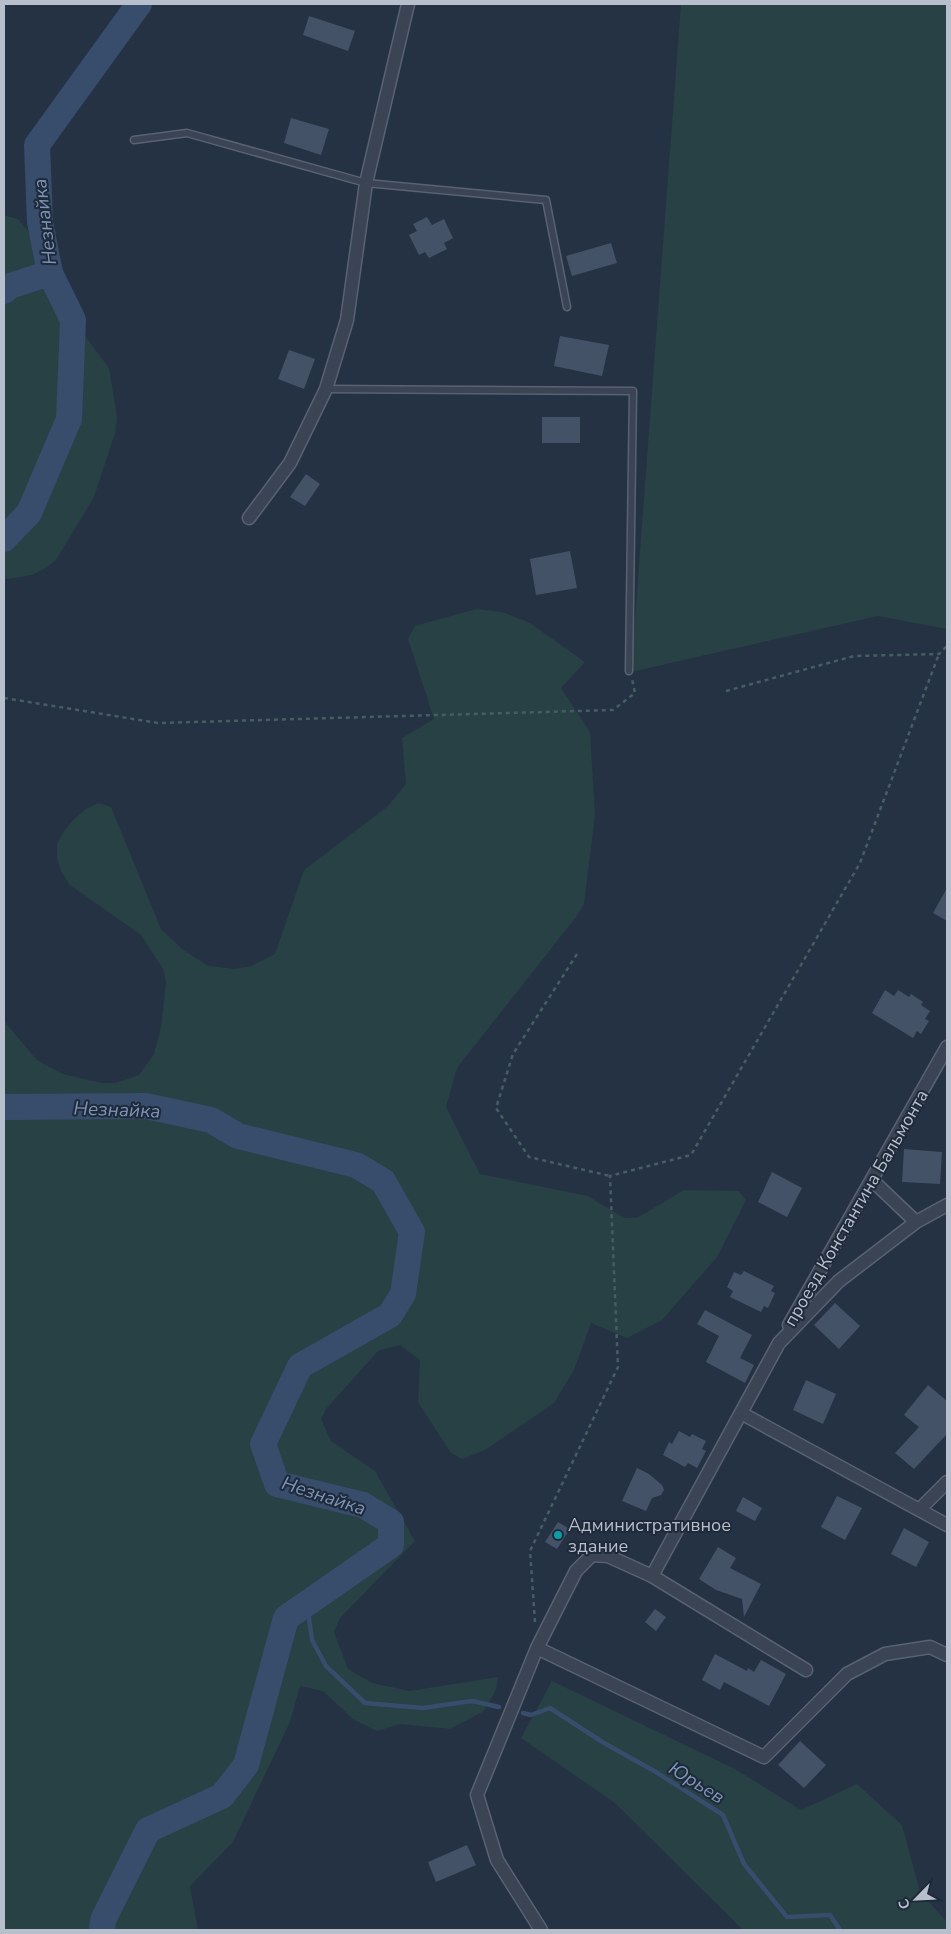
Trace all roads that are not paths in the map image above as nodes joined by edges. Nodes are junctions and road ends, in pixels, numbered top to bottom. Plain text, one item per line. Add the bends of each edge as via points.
1 (408, 4) edge
2 (134, 140) dead end
3 (366, 183) junction
4 (567, 307) dead end
5 (326, 389) junction
6 (248, 518) dead end
7 (629, 671) road end
8 (947, 1047) edge
9 (873, 1181) junction
10 (947, 1205) edge
11 (916, 1222) junction
12 (779, 1343) junction
13 (741, 1413) junction
14 (947, 1482) edge
15 (920, 1509) junction
16 (947, 1525) edge
17 (652, 1576) junction
18 (537, 1648) junction
19 (947, 1655) edge
20 (806, 1670) dead end
21 (541, 1930) edge

1 - 3 street
2 - 3 lane via 187,133
3 - 4 lane via 546,200
3 - 5 street via 347,320
5 - 6 street via 290,463
5 - 7 lane via 634,391
8 - 9 street, проезд Константина Бальмонта
9 - 11 street
9 - 12 street, проезд Константина Бальмонта
10 - 11 street
11 - 12 street via 839,1281
12 - 13 street
13 - 15 street
13 - 17 street
14 - 15 street
15 - 16 street
17 - 18 street via 608,1556 592,1555 576,1572
17 - 20 street
18 - 19 street via 764,1758 848,1674 885,1654 930,1647
18 - 21 street via 477,1795 497,1860

